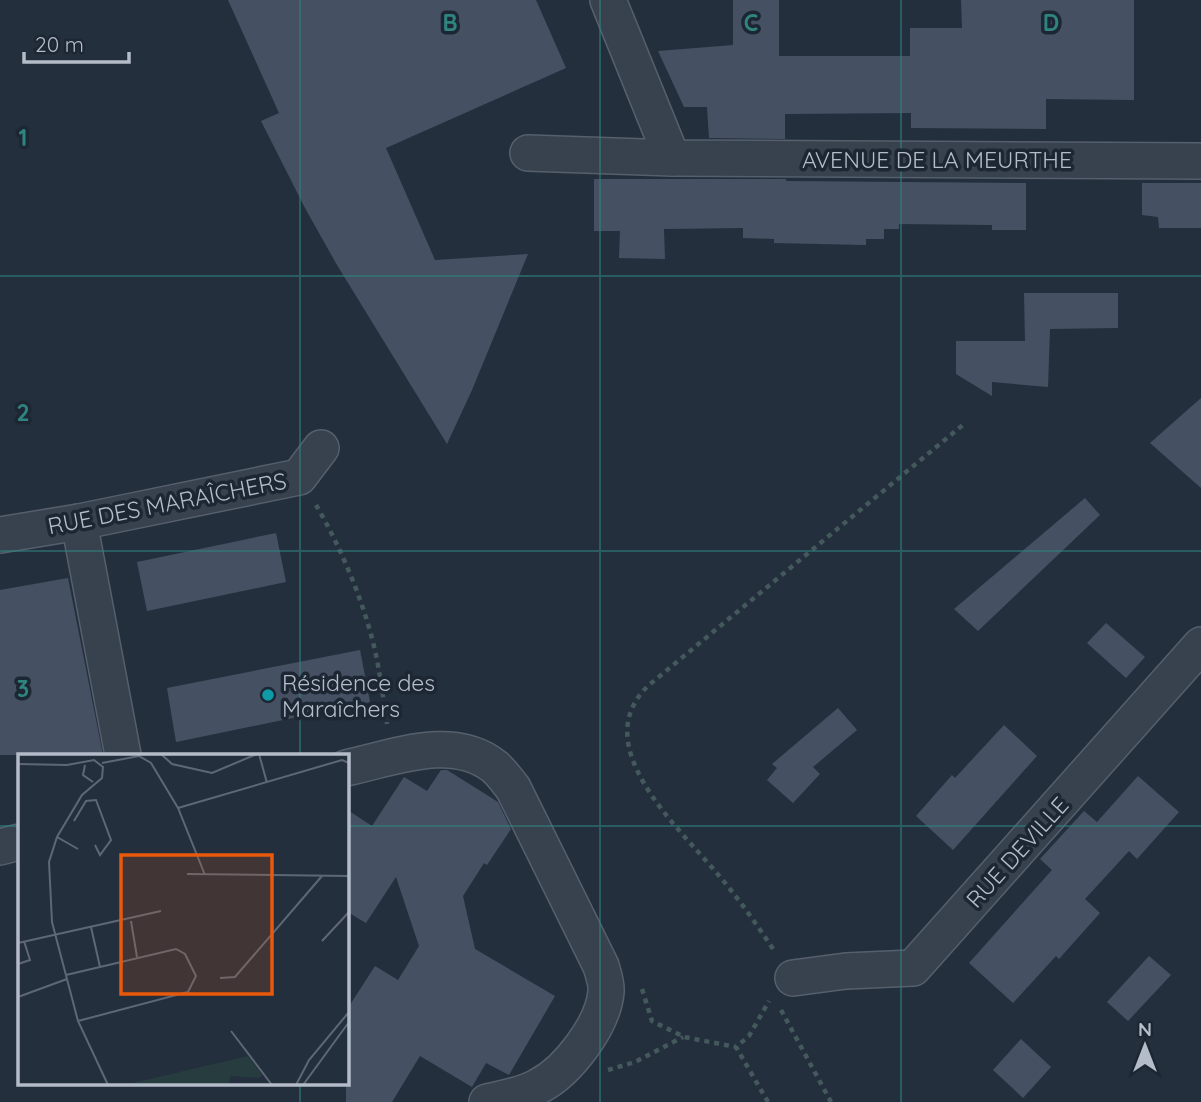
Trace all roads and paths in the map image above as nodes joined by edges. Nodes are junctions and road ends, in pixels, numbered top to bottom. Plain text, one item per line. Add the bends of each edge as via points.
1 (608, 0) edge
2 (528, 153) dead end
3 (672, 158) junction
4 (1201, 161) edge
5 (964, 424) dead end
6 (321, 448) dead end
7 (299, 477) junction
8 (79, 522) junction
9 (0, 535) edge
10 (1201, 645) edge
11 (123, 754) edge
12 (392, 759) junction
13 (348, 768) edge
14 (18, 842) edge
15 (0, 847) edge
16 (783, 987) junction
17 (652, 1021) dead end
18 (684, 1037) junction
19 (736, 1047) junction
20 (565, 1068) junction
21 (488, 1102) edge
22 (768, 1102) edge
23 (831, 1102) edge

1 - 3 street
2 - 3 street, AVENUE DE LA MEURTHE
3 - 4 street, AVENUE DE LA MEURTHE
5 - 16 path via 649,685 636,697 629,714 628,742 634,766 650,794 762,933
6 - 7 street, RUE DES MARAÎCHERS
7 - 8 street, RUE DES MARAÎCHERS
7 - 12 path via 326,522 357,592 377,657
8 - 9 street, RUE DES MARAÎCHERS
8 - 11 street
10 - 16 street, RUE DEVILLE via 912,968 846,971
12 - 13 street
12 - 20 street via 440,749 460,751 495,767 513,788 593,947 607,991 598,1017
14 - 15 street
16 - 19 path
16 - 23 path
17 - 18 path
18 - 19 path
18 - 20 path via 609,1070
19 - 22 path
20 - 21 street via 539,1087

